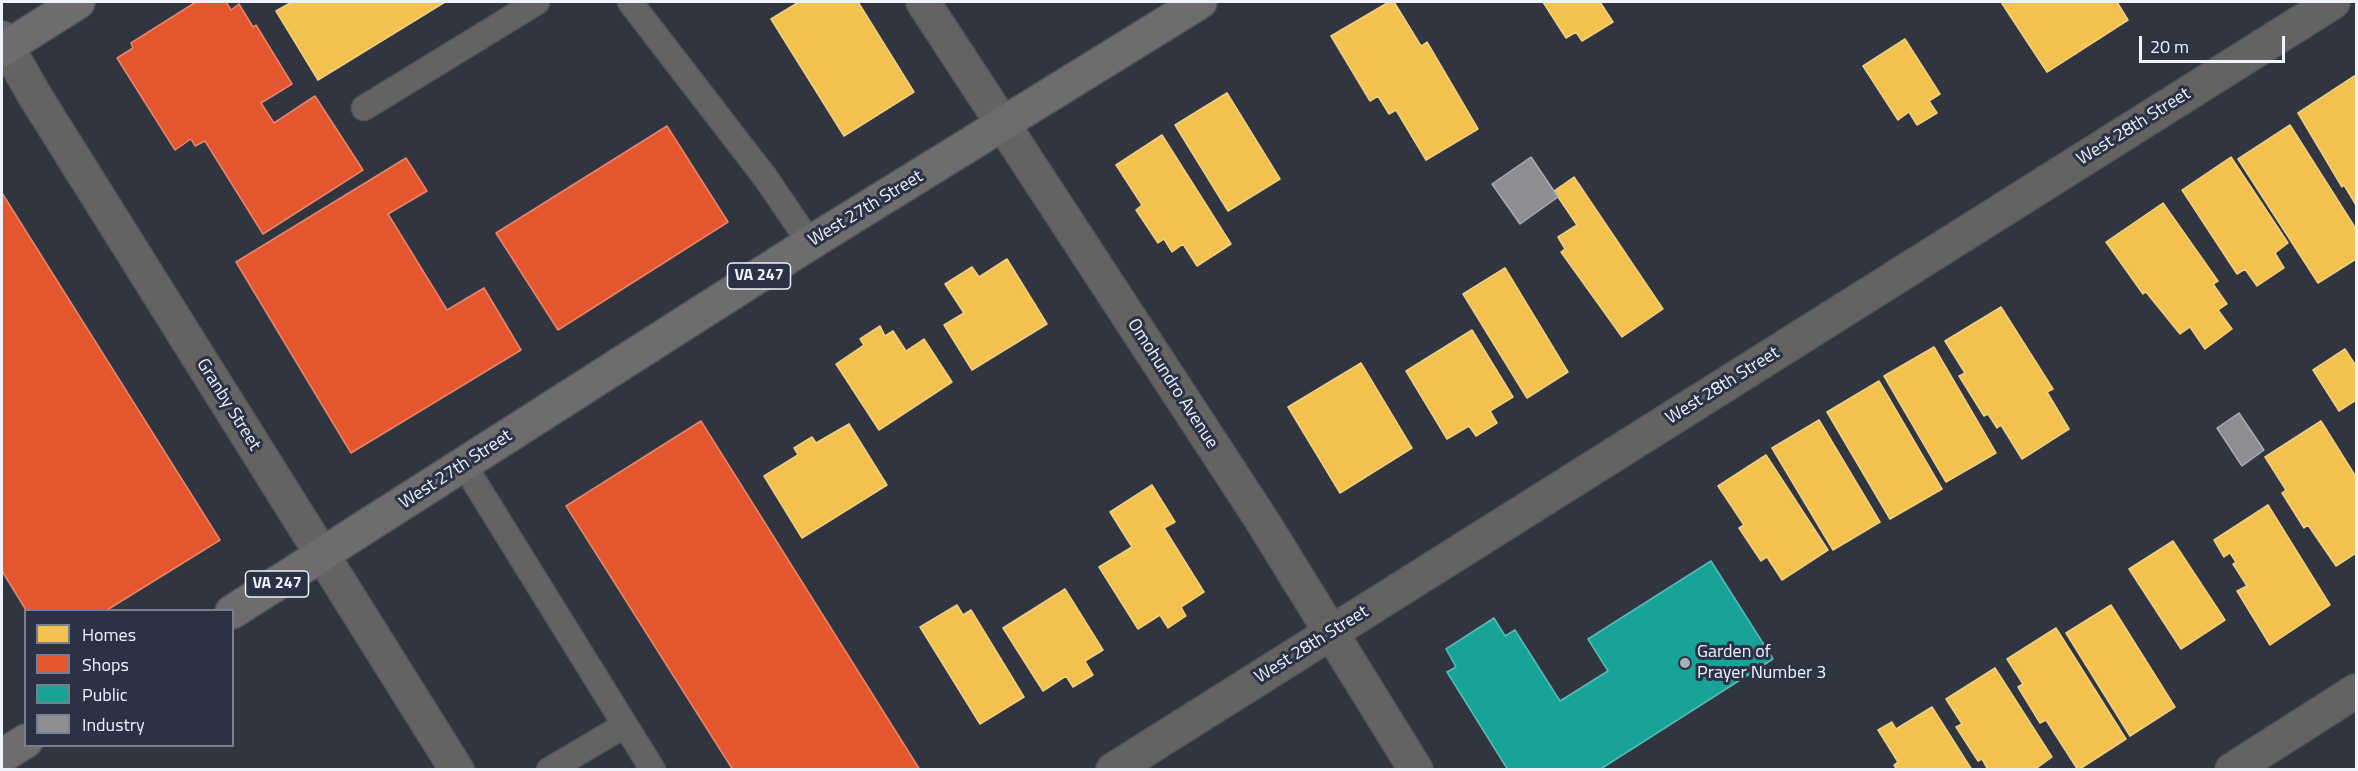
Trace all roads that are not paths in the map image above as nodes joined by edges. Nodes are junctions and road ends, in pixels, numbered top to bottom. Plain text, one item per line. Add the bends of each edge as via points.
1 (78, 2) edge
2 (537, 2) edge
3 (630, 2) edge
4 (923, 2) edge
5 (1200, 2) edge
6 (2333, 2) edge
7 (4, 44) edge
8 (364, 108) dead end
9 (1003, 125) junction
10 (810, 243) junction
11 (464, 465) junction
12 (322, 555) junction
13 (234, 611) edge
14 (1331, 633) junction
15 (2356, 691) edge
16 (625, 725) junction
17 (24, 742) edge
18 (2, 756) edge
19 (457, 770) edge
20 (549, 770) edge
21 (653, 770) edge
22 (1113, 770) edge
23 (1416, 770) edge
24 (2232, 770) edge

1 - 7 main road
2 - 8 lane
3 - 10 lane via 765,177
4 - 9 street, Omohundro Avenue
5 - 9 main road, West 27th Street / VA 247
6 - 14 street, West 28th Street
7 - 12 street, Granby Street
9 - 10 main road, West 27th Street / VA 247
9 - 14 street, Omohundro Avenue
10 - 11 main road, West 27th Street / VA 247
11 - 12 main road, West 27th Street / VA 247
11 - 16 lane
12 - 13 main road, VA 247
12 - 19 street, Granby Street
14 - 22 street, West 28th Street
14 - 23 street, Omohundro Avenue
15 - 24 street
16 - 20 lane
16 - 21 lane
17 - 18 main road

